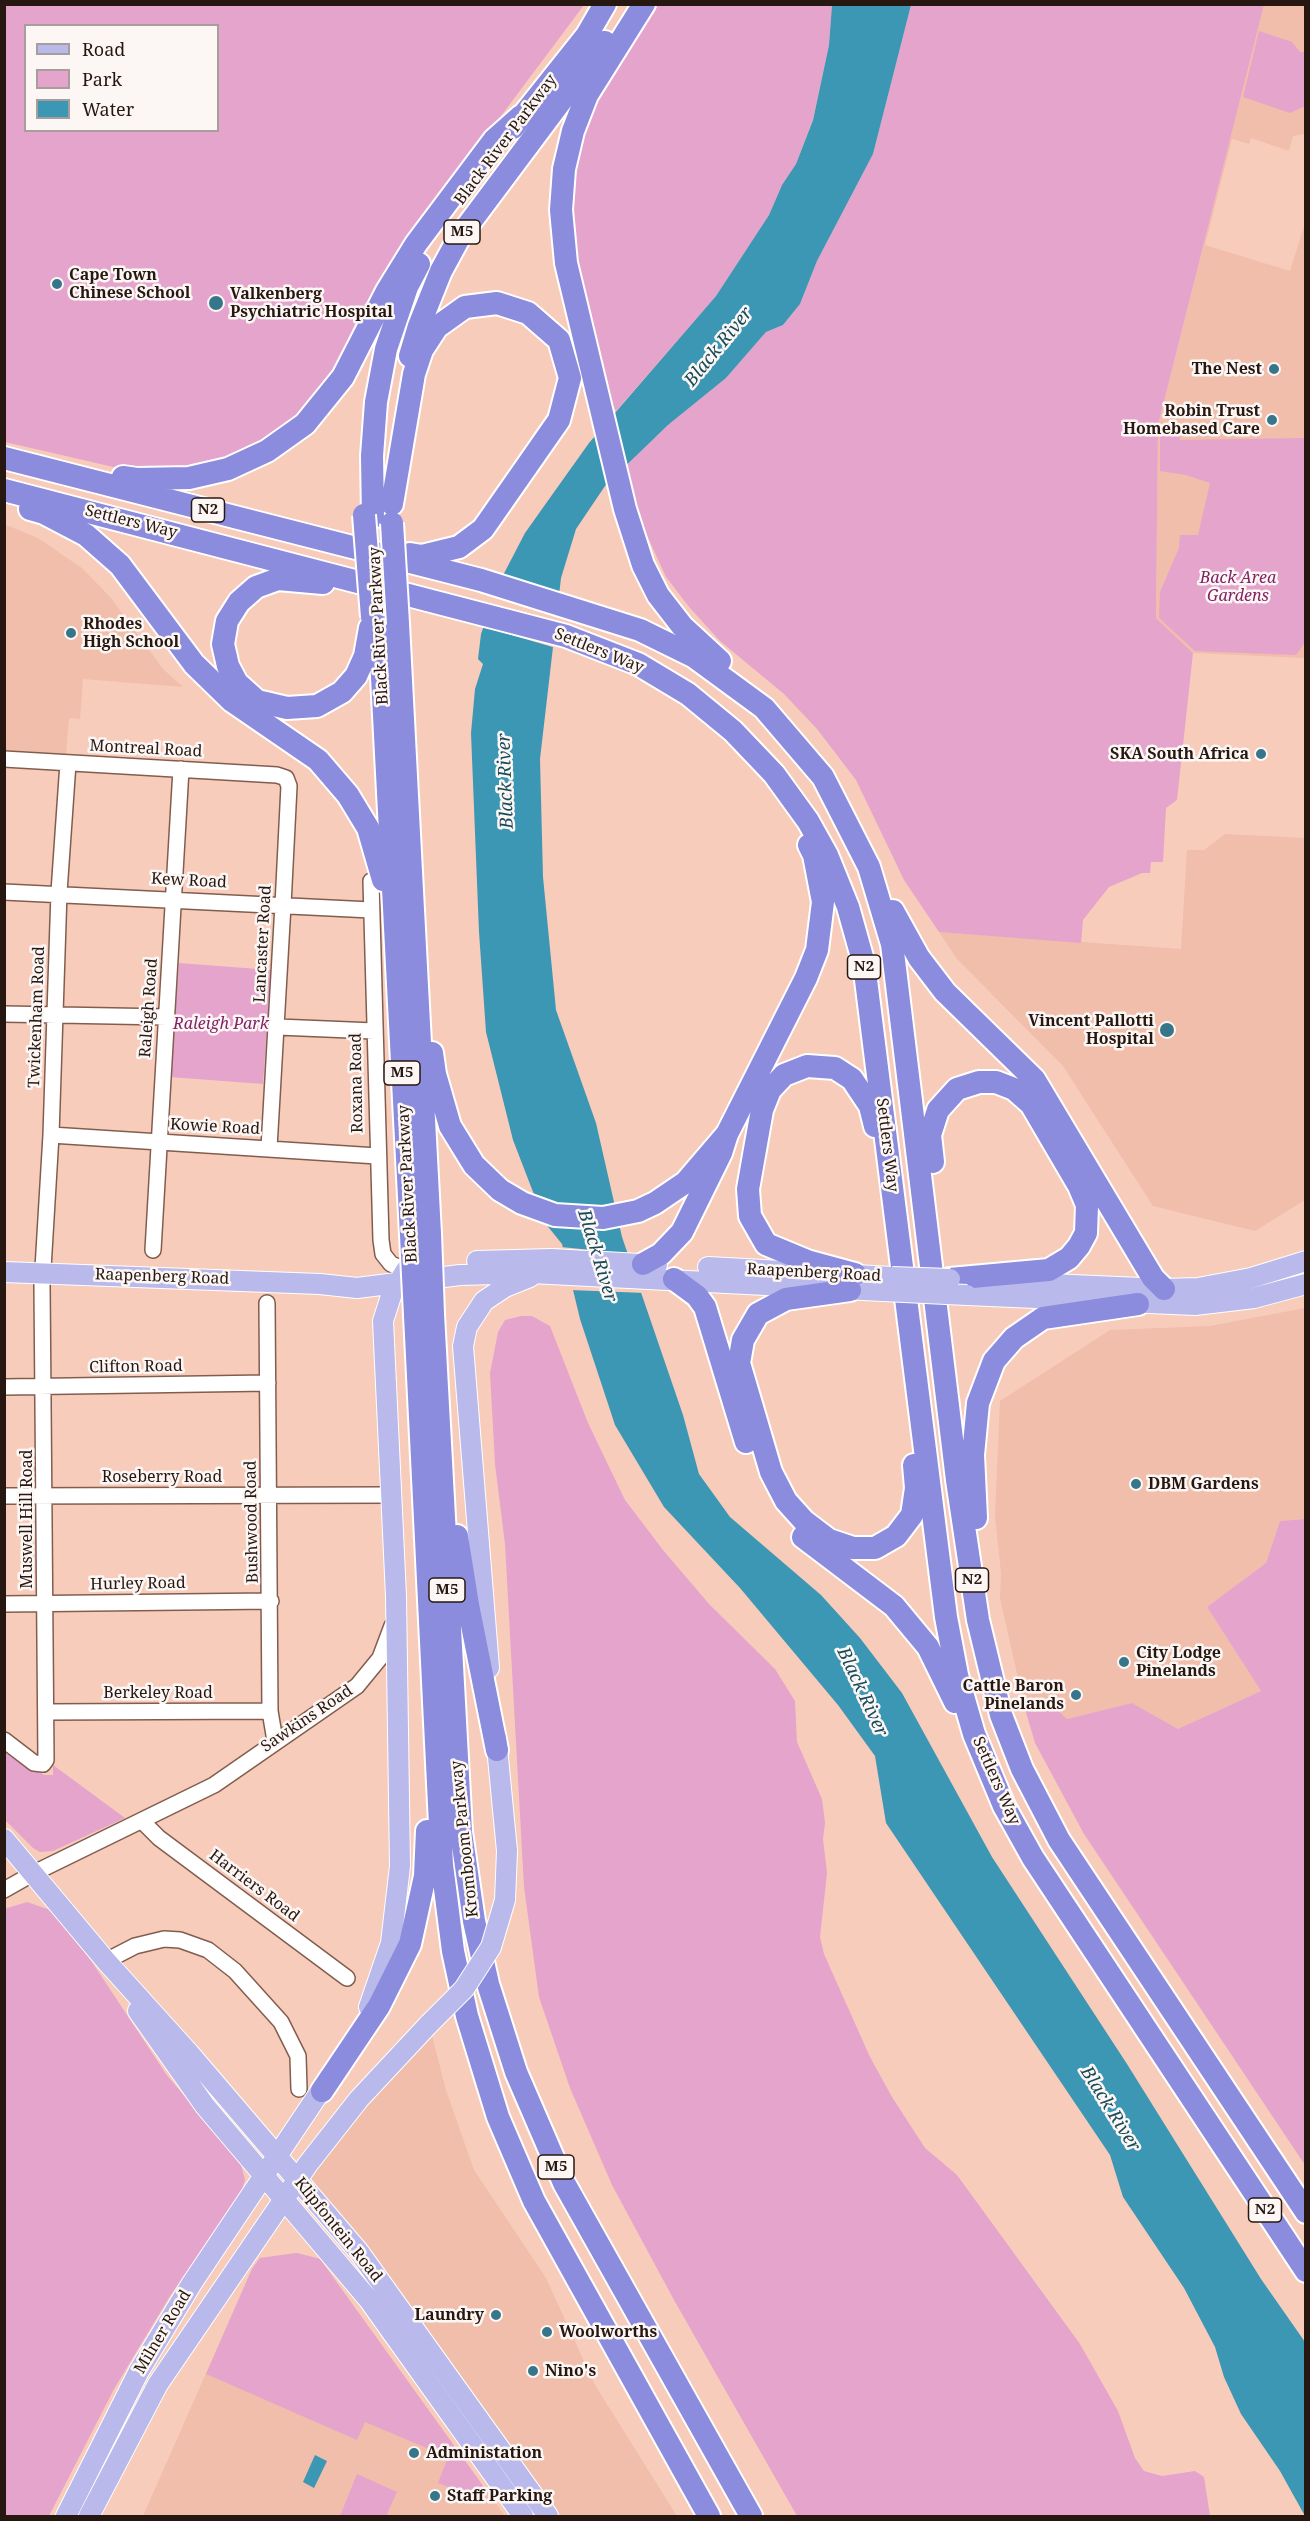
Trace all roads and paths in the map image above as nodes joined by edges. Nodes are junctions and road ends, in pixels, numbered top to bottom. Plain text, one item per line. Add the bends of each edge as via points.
1 (605, 4) edge
2 (632, 4) edge
3 (644, 4) edge
4 (521, 116) junction
5 (4, 458) edge
6 (68, 474) junction
7 (4, 490) edge
8 (4, 502) edge
9 (380, 515) junction
10 (349, 546) junction
11 (366, 583) junction
12 (383, 620) junction
13 (764, 708) junction
14 (4, 759) edge
15 (68, 763) junction
16 (181, 769) junction
17 (286, 778) joint
18 (779, 781) junction
19 (869, 867) junction
20 (371, 881) dead end
21 (4, 892) edge
22 (59, 892) junction
23 (174, 899) junction
24 (283, 905) junction
25 (371, 910) junction
26 (393, 910) junction
27 (413, 921) junction
28 (4, 1014) edge
29 (54, 1014) junction
30 (167, 1017) junction
31 (278, 1027) junction
32 (374, 1031) junction
33 (727, 1134) junction
34 (51, 1135) junction
35 (158, 1143) junction
36 (269, 1148) junction
37 (377, 1156) junction
38 (891, 1173) junction
39 (420, 1234) junction
40 (1305, 1248) edge
41 (153, 1250) dead end
42 (1305, 1262) edge
43 (563, 1267) junction
44 (641, 1269) junction
45 (4, 1272) edge
46 (44, 1272) junction
47 (538, 1274) junction
48 (402, 1277) junction
49 (674, 1279) junction
50 (865, 1282) junction
51 (1238, 1282) junction
52 (962, 1283) junction
53 (320, 1284) junction
54 (1305, 1284) edge
55 (357, 1288) junction
56 (1164, 1289) junction
57 (267, 1303) dead end
58 (1138, 1304) junction
59 (424, 1315) junction
60 (383, 1321) junction
61 (911, 1326) junction
62 (939, 1337) junction
63 (268, 1383) junction
64 (4, 1387) edge
65 (44, 1387) junction
66 (438, 1398) junction
67 (269, 1495) junction
68 (391, 1495) junction
69 (4, 1496) edge
70 (45, 1496) junction
71 (396, 1596) junction
72 (271, 1601) junction
73 (4, 1604) edge
74 (46, 1604) junction
75 (978, 1620) junction
76 (431, 1664) junction
77 (270, 1710) junction
78 (47, 1712) junction
79 (974, 1734) junction
80 (4, 1740) edge
81 (275, 1741) junction
82 (497, 1750) junction
83 (142, 1821) junction
84 (4, 1839) edge
85 (34, 1873) junction
86 (4, 1890) edge
87 (105, 1961) junction
88 (347, 1978) dead end
89 (299, 2089) dead end
90 (322, 2091) junction
91 (278, 2156) junction
92 (264, 2176) junction
93 (298, 2179) junction
94 (284, 2199) junction
95 (1305, 2212) edge
96 (1305, 2271) edge
97 (66, 2517) edge
98 (89, 2517) edge
99 (523, 2517) edge
100 (548, 2517) edge
101 (709, 2517) edge
102 (751, 2517) edge

1 - 4 highway, Black River Parkway / M5 via 587,35
2 - 9 highway, Black River Parkway / M5 via 481,204 441,271 419,326 403,382
3 - 13 highway via 587,95 573,131 564,169 561,210 566,263 625,508 643,565 658,595 682,626 742,678
4 - 6 highway via 494,140 416,244 387,291 344,377 305,424 258,456 228,469 189,478 137,480 90,470
4 - 9 highway, Black River Parkway / M5 via 436,233 407,287 386,349 376,402 372,456
5 - 6 highway, Settlers Way / N2
6 - 10 highway, Settlers Way / N2
7 - 11 highway, Settlers Way / N2
8 - 26 highway via 44,513 86,535 120,565 194,664 232,701 318,759 348,795 368,828
9 - 10 highway via 414,374 422,350 437,327 465,308 497,303 528,313 559,340 570,378 559,420 483,529 459,547 422,556
9 - 12 highway, Black River Parkway / M5
10 - 13 highway, Settlers Way / N2 via 481,580 640,630 693,656
11 - 12 highway via 278,579 256,587 239,602 227,621 223,644 228,666 237,683 257,701 287,708 316,706 342,692 356,676
11 - 18 highway, Settlers Way / N2 via 566,636 638,664 688,694 733,730
12 - 26 highway, Black River Parkway / M5
12 - 27 highway, Black River Parkway / M5
13 - 19 highway, Settlers Way / N2 via 824,777
14 - 15 street, Montreal Road
15 - 16 street, Montreal Road
15 - 22 street, Twickenham Road
16 - 17 street, Montreal Road
16 - 23 street, Raleigh Road
17 - 24 street, Lancaster Road via 289,786
18 - 33 highway via 814,855 823,902 822,926 806,978
18 - 38 highway, Settlers Way / N2 via 827,855 854,926 867,985
19 - 56 highway via 877,870 898,924 945,992 1034,1079 1153,1278
19 - 62 highway, Settlers Way / N2 via 888,925 899,984
20 - 25 street, Roxana Road
21 - 22 street, Kew Road
22 - 23 street, Kew Road
22 - 29 street, Twickenham Road
23 - 24 street, Kew Road
23 - 30 street, Raleigh Road
24 - 25 street, Kew Road
24 - 31 street, Lancaster Road
25 - 32 street, Roxana Road
26 - 39 highway, Black River Parkway / M5
27 - 33 highway via 435,1074 450,1126 474,1165 500,1190 555,1215 603,1218 638,1211 686,1182
27 - 39 highway, Black River Parkway / M5
28 - 29 street
29 - 30 street
29 - 34 street, Twickenham Road
30 - 35 street, Raleigh Road
31 - 32 street
31 - 36 street, Lancaster Road
32 - 37 street, Roxana Road
33 - 44 highway via 682,1232
34 - 35 street, Kowie Road
34 - 46 street, Twickenham Road
35 - 36 street, Kowie Road
35 - 41 street, Raleigh Road
36 - 37 street, Kowie Road
37 - 48 street, Roxana Road via 383,1254
38 - 50 highway via 870,1106 852,1079 835,1068 807,1066 784,1075 770,1090 762,1110 748,1189 750,1216 766,1244
38 - 61 highway, Settlers Way / N2
39 - 59 highway, Black River Parkway / M5, bridge
40 - 51 main road
42 - 51 main road, Raapenberg Road
43 - 44 main road, Raapenberg Road
43 - 47 main road, Raapenberg Road
43 - 48 main road, Raapenberg Road via 483,1260
44 - 49 main road, Raapenberg Road
44 - 50 main road, Raapenberg Road
45 - 46 main road, Raapenberg Road
46 - 53 main road, Raapenberg Road
46 - 65 street, Muswell Hill Road
47 - 48 main road, Raapenberg Road
47 - 82 main road, Milner Road via 505,1287 484,1301 467,1328 463,1346
48 - 53 main road, Raapenberg Road
48 - 55 main road, Raapenberg Road
48 - 60 main road, Sawkins Road
49 - 50 main road, Raapenberg Road
49 - 79 highway via 705,1307 754,1466 769,1502 798,1534 894,1606 928,1647
50 - 52 main road, Raapenberg Road, bridge
50 - 61 highway via 786,1299 764,1310 749,1326 740,1363 771,1472 786,1502 829,1540 853,1548 875,1548 896,1536 912,1515 916,1488 905,1373
51 - 56 main road, Raapenberg Road
52 - 56 main road, Raapenberg Road
52 - 58 main road, Raapenberg Road
52 - 62 highway via 1049,1270 1069,1258 1086,1233 1087,1204 1031,1104 1014,1089 996,1082 979,1082 957,1089 938,1110 930,1135 941,1266
53 - 55 main road, Raapenberg Road
54 - 58 main road, Raapenberg Road via 1227,1302
55 - 60 main road via 372,1297
57 - 63 street, Bushwood Road
58 - 75 highway via 1042,1318 1014,1338 994,1361 978,1403 973,1455 980,1561
59 - 66 highway, Kromboom Parkway / M5
59 - 76 highway, Kromboom Parkway / M5
60 - 68 main road, Sawkins Road
61 - 79 highway, Settlers Way / N2 via 948,1627
62 - 75 highway, Settlers Way / N2
63 - 65 street, Clifton Road
63 - 67 street, Bushwood Road
64 - 65 street, Clifton Road
65 - 70 street, Muswell Hill Road
66 - 82 highway via 468,1605
66 - 102 highway, Kromboom Parkway / M5 via 461,1832 474,1921 491,1994 527,2100 564,2183
67 - 68 street, Roseberry Road
67 - 70 street, Roseberry Road
67 - 72 street, Bushwood Road
68 - 71 main road, Sawkins Road
69 - 70 street, Roseberry Road
70 - 74 street, Muswell Hill Road
71 - 81 street, Sawkins Road via 388,1641 365,1678
71 - 90 main road, Milner Road via 400,1866 395,1921 371,2004
72 - 74 street, Hurley Road
72 - 77 street, Bushwood Road
73 - 74 street, Hurley Road
74 - 78 street, Muswell Hill Road
75 - 95 highway, Settlers Way / N2 via 1001,1715 1044,1814
76 - 90 highway via 426,1864 420,1907 410,1944 393,1982
76 - 101 highway, Kromboom Parkway / M5 via 448,1923 467,2016 489,2091 548,2229
77 - 78 street, Berkeley Road
77 - 81 street, Bushwood Road
78 - 80 street, Muswell Hill Road via 43,1764 34,1763
79 - 96 highway, Settlers Way / N2 via 1004,1806 1033,1858
81 - 83 street, Sawkins Road via 200,1794
82 - 93 main road, Milner Road, bridge via 507,1851 505,1900 490,1947 464,1989 359,2099
83 - 85 street, Sawkins Road
83 - 88 street, Harriers Road via 159,1838
84 - 85 main road, Klipfontein Road
85 - 86 street, Sawkins Road
85 - 87 main road, Klipfontein Road
87 - 89 street via 135,1946 164,1939 208,1950 235,1971 281,2022 298,2056
87 - 91 main road, Klipfontein Road
87 - 92 main road, Klipfontein Road via 166,2053
90 - 91 main road, Milner Road
91 - 92 main road, Milner Road
91 - 93 main road, Klipfontein Road
92 - 94 main road, Klipfontein Road
92 - 97 main road, Milner Road via 139,2371
93 - 94 main road, Milner Road
93 - 100 main road, Klipfontein Road via 385,2287
94 - 98 main road, Milner Road via 158,2384
94 - 99 main road, Klipfontein Road via 364,2292

